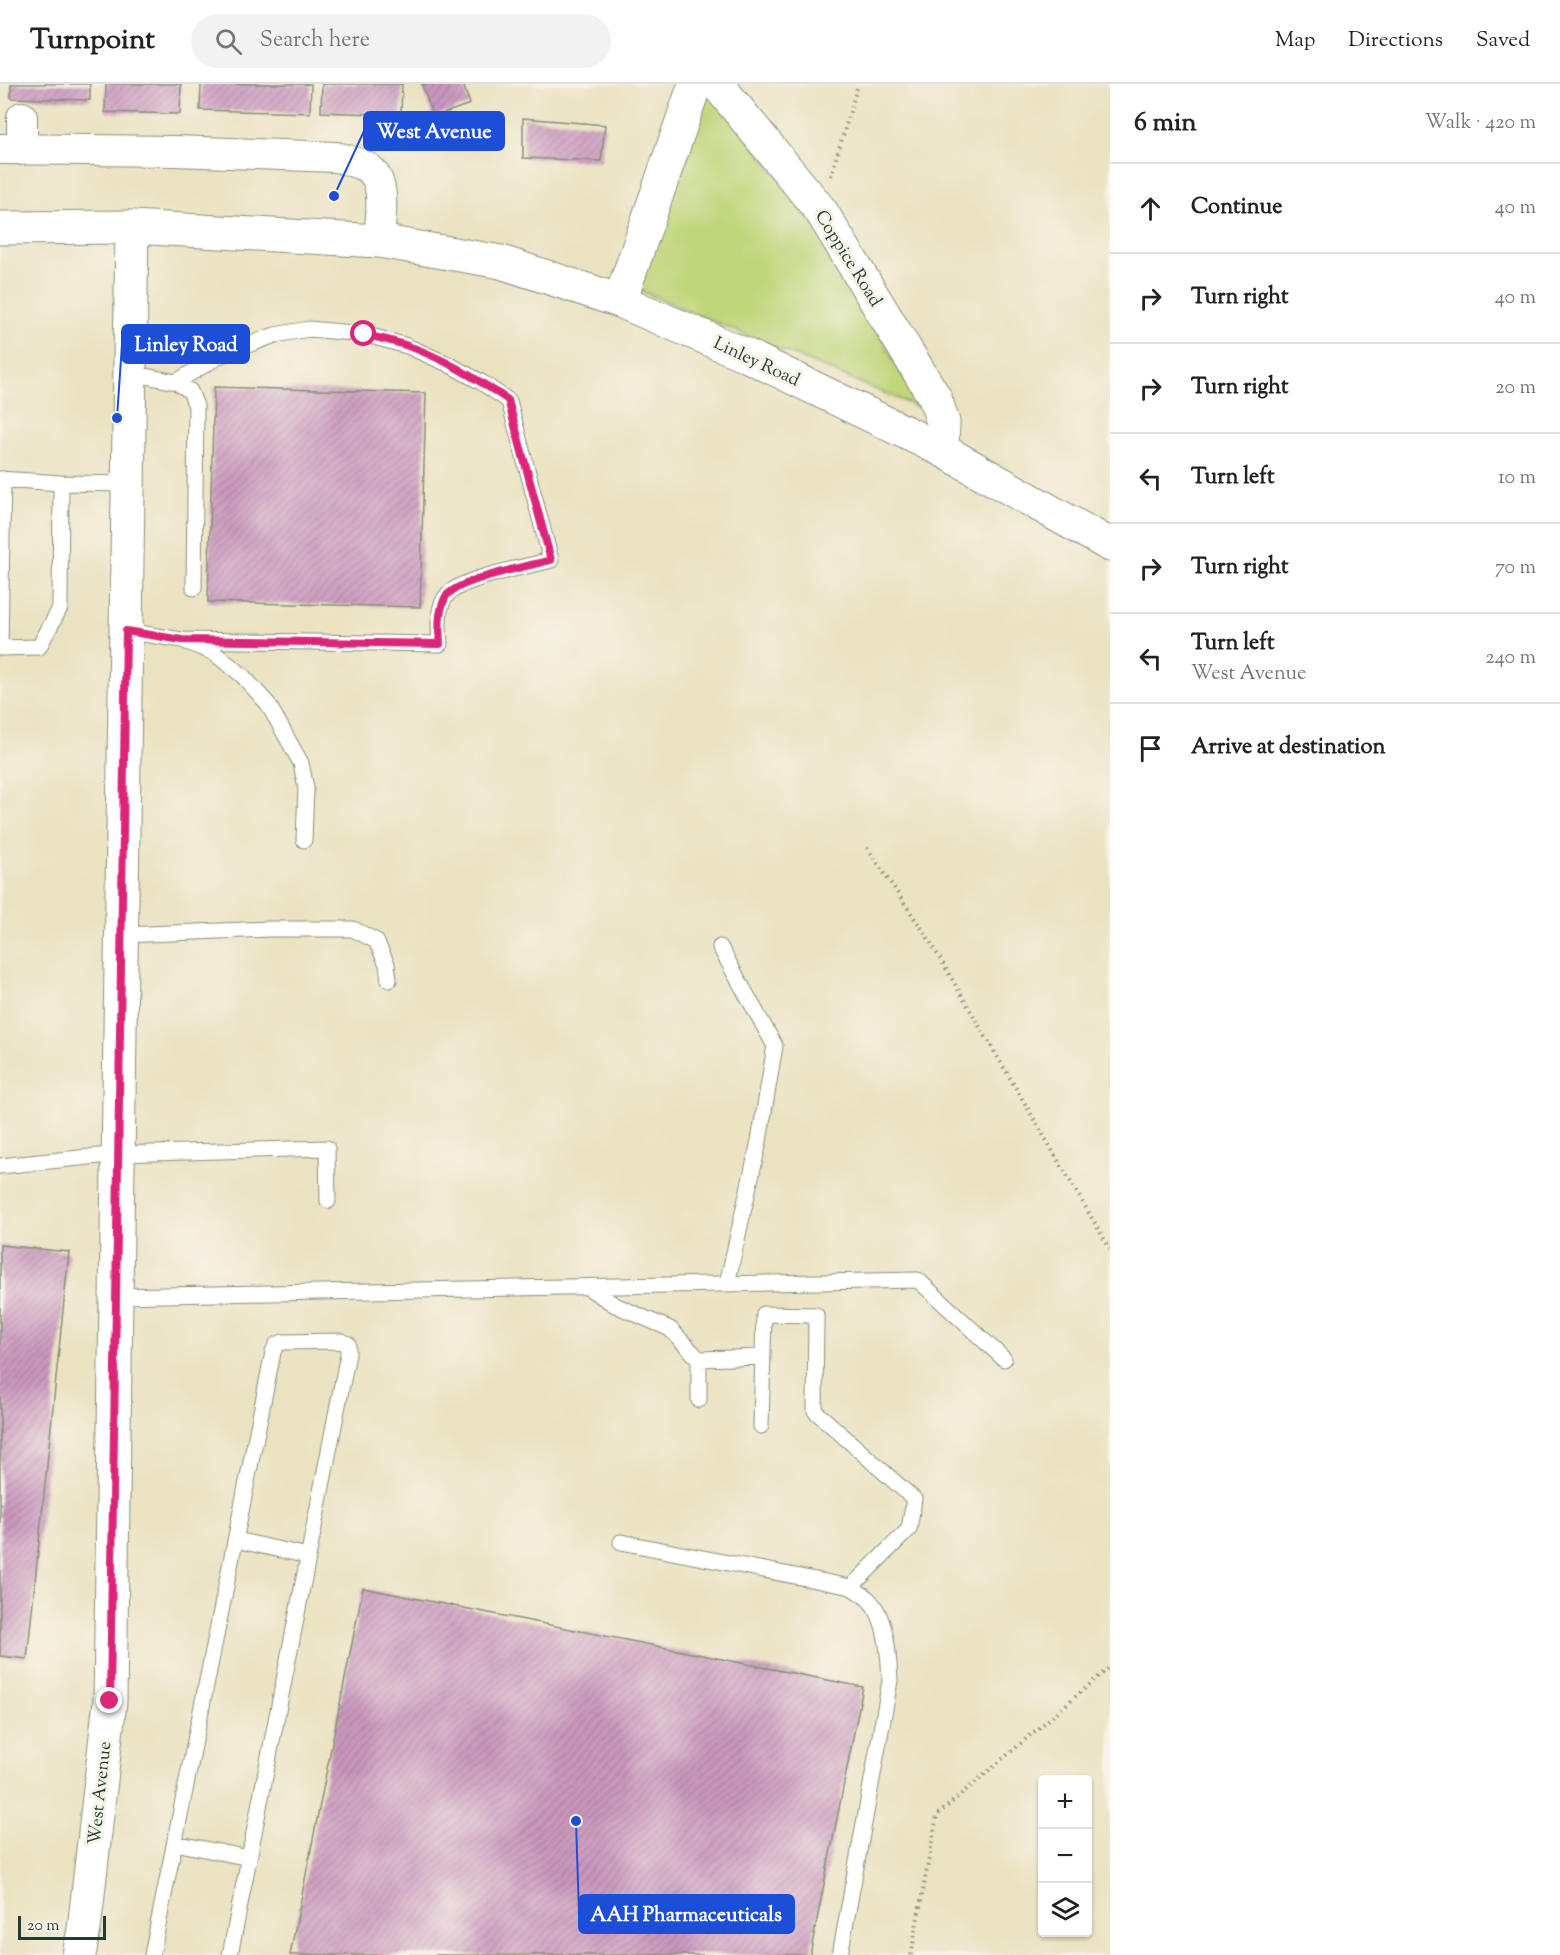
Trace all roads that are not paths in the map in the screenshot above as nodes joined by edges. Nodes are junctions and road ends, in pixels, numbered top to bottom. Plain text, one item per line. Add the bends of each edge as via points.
1 (695, 84) edge
2 (717, 84) edge
3 (22, 117) dead end
4 (11, 150) edge
5 (132, 227) junction
6 (0, 228) edge
7 (379, 241) junction
8 (620, 301) junction
9 (130, 373) junction
10 (176, 382) junction
11 (942, 450) junction
12 (1, 479) edge
13 (61, 483) junction
14 (129, 484) junction
15 (1110, 545) edge
16 (194, 588) dead end
17 (126, 631) junction
18 (182, 640) junction
19 (0, 648) edge
20 (304, 840) dead end
21 (122, 935) junction
22 (720, 947) dead end
23 (389, 980) dead end
24 (119, 1154) junction
25 (0, 1166) edge
26 (328, 1201) dead end
27 (728, 1284) junction
28 (587, 1287) junction
29 (117, 1296) junction
30 (763, 1357) junction
31 (699, 1359) junction
32 (1004, 1359) dead end
33 (699, 1400) dead end
34 (762, 1425) dead end
35 (236, 1540) junction
36 (621, 1542) dead end
37 (308, 1556) junction
38 (851, 1587) junction
39 (175, 1844) junction
40 (249, 1858) junction
41 (79, 1955) edge
42 (152, 1955) edge
43 (230, 1955) edge
44 (840, 1955) edge

1 - 8 street
2 - 11 street, Coppice Road via 821,211 935,398 943,422
3 - 4 street
4 - 7 street via 336,157 370,169 378,182
5 - 6 street, Linley Road
5 - 7 street, Linley Road
5 - 9 street, West Avenue
7 - 8 street, Linley Road via 501,262
8 - 11 street, Linley Road via 748,356
9 - 10 lane
9 - 14 street, West Avenue
10 - 16 lane via 190,391 196,406
10 - 18 lane via 221,355 275,335 309,329 364,334 407,345 448,364 508,400 551,560 464,583 446,595 439,614 440,644
11 - 15 street, Linley Road
12 - 13 lane
12 - 19 lane
13 - 14 lane
13 - 19 lane via 60,608 39,647
14 - 17 street, West Avenue
17 - 18 lane
17 - 21 street, West Avenue
18 - 20 lane via 214,653 242,675 268,704 301,763 306,788
21 - 23 lane via 353,929 376,940 387,964
21 - 24 street, West Avenue
22 - 27 lane via 775,1046
24 - 25 lane
24 - 26 lane via 327,1148
24 - 29 street, West Avenue
27 - 28 lane
27 - 32 lane via 918,1280
28 - 29 lane
28 - 31 lane via 615,1305 670,1329
29 - 41 street, West Avenue via 110,1701
30 - 31 lane
30 - 34 lane
30 - 38 lane via 764,1314 816,1315 815,1411 914,1499 909,1529
31 - 33 lane
35 - 37 lane
35 - 37 lane via 276,1345 341,1341 348,1344 348,1354
35 - 39 lane
36 - 38 lane
37 - 40 lane
38 - 44 lane via 870,1600 882,1624 889,1647 890,1681
39 - 40 lane
39 - 42 lane
40 - 43 lane

